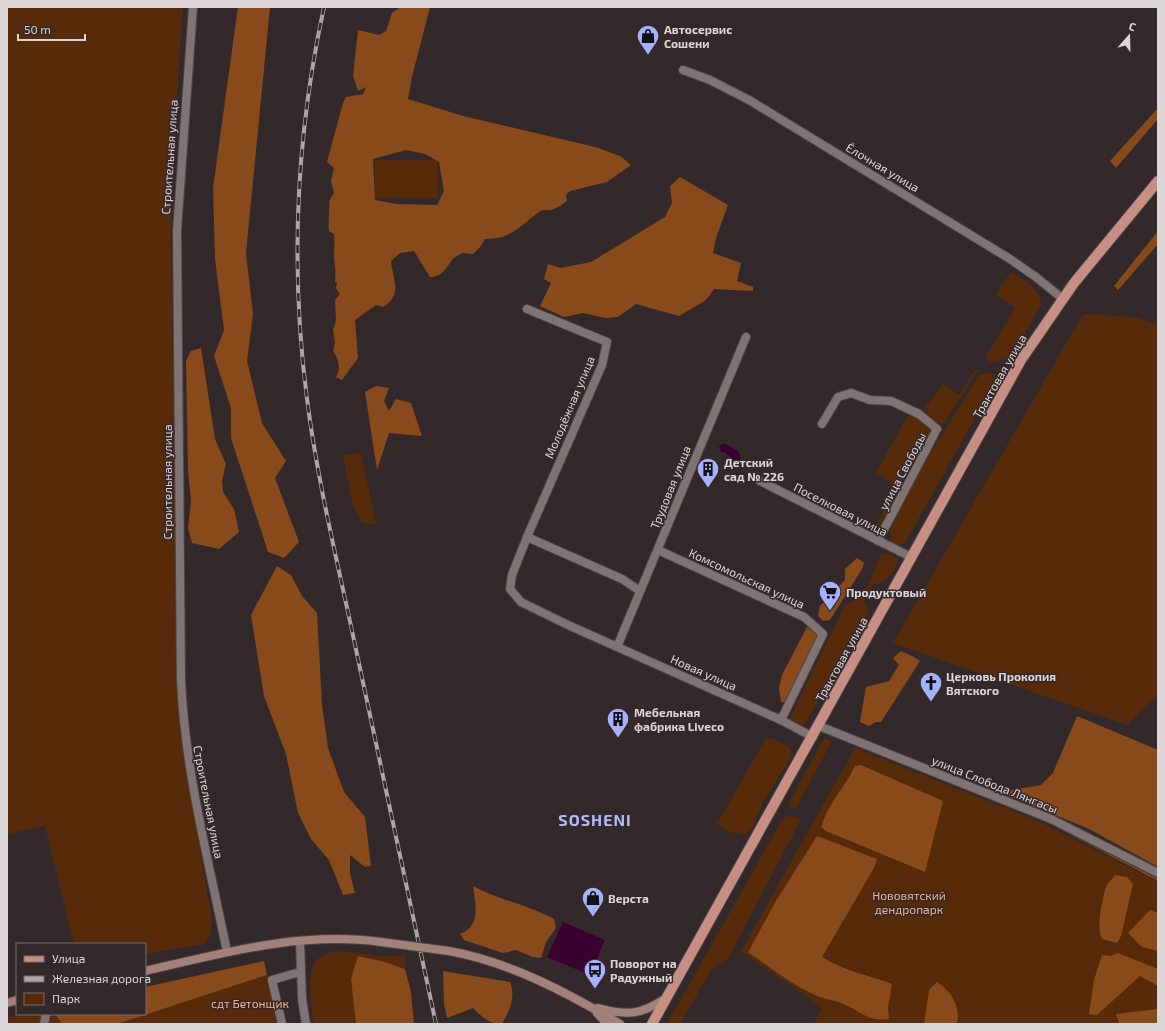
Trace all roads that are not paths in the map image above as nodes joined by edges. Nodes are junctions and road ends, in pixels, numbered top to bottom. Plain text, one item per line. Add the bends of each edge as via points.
1 (193, 7) edge
2 (683, 70) dead end
3 (1158, 181) edge
4 (1063, 299) junction
5 (527, 309) dead end
6 (746, 337) dead end
7 (822, 424) dead end
8 (760, 481) dead end
9 (527, 537) junction
10 (878, 541) junction
11 (658, 550) junction
12 (911, 557) junction
13 (640, 591) junction
14 (617, 647) junction
15 (781, 720) junction
16 (819, 726) junction
17 (813, 736) junction
18 (1158, 873) edge
19 (300, 941) junction
20 (227, 952) junction
21 (146, 971) edge
22 (300, 972) junction
23 (668, 997) junction
24 (587, 1005) junction
25 (282, 1024) edge
26 (306, 1024) edge
27 (607, 1024) edge
28 (620, 1024) edge
29 (652, 1024) edge

1 - 20 street, Строительная улица via 177,231 182,720 187,759
2 - 4 street, Ёлочная улица via 710,80 755,103 1010,259
3 - 4 main road, Трактовая улица
4 - 12 main road, Трактовая улица via 1021,360
5 - 9 street, Молодёжная улица via 607,342 602,365
6 - 11 street, Трудовая улица
7 - 10 street, улица Свободы via 838,397 851,393 870,400 891,401 919,414 937,429
8 - 10 street, Поселковая улица
9 - 13 street via 622,579
9 - 14 street, Молодёжная улица via 512,575 510,589 521,602
10 - 12 street, Поселковая улица
11 - 13 street, Трудовая улица
11 - 15 street, Комсомольская улица via 804,617 823,634
12 - 16 main road, Трактовая улица
13 - 14 street, Трудовая улица
14 - 15 street, Новая улица
15 - 17 street, Новая улица
16 - 17 main road, Трактовая улица
16 - 18 street, улица Слобода Лянгасы via 1051,818
17 - 23 main road, Трактовая улица
19 - 20 main road
19 - 22 street
19 - 24 main road, bridge via 353,938 449,951 534,978
20 - 21 main road
22 - 25 street via 272,980
22 - 26 street
23 - 24 main road via 634,1014
23 - 29 main road, Трактовая улица
24 - 27 main road
24 - 28 main road

